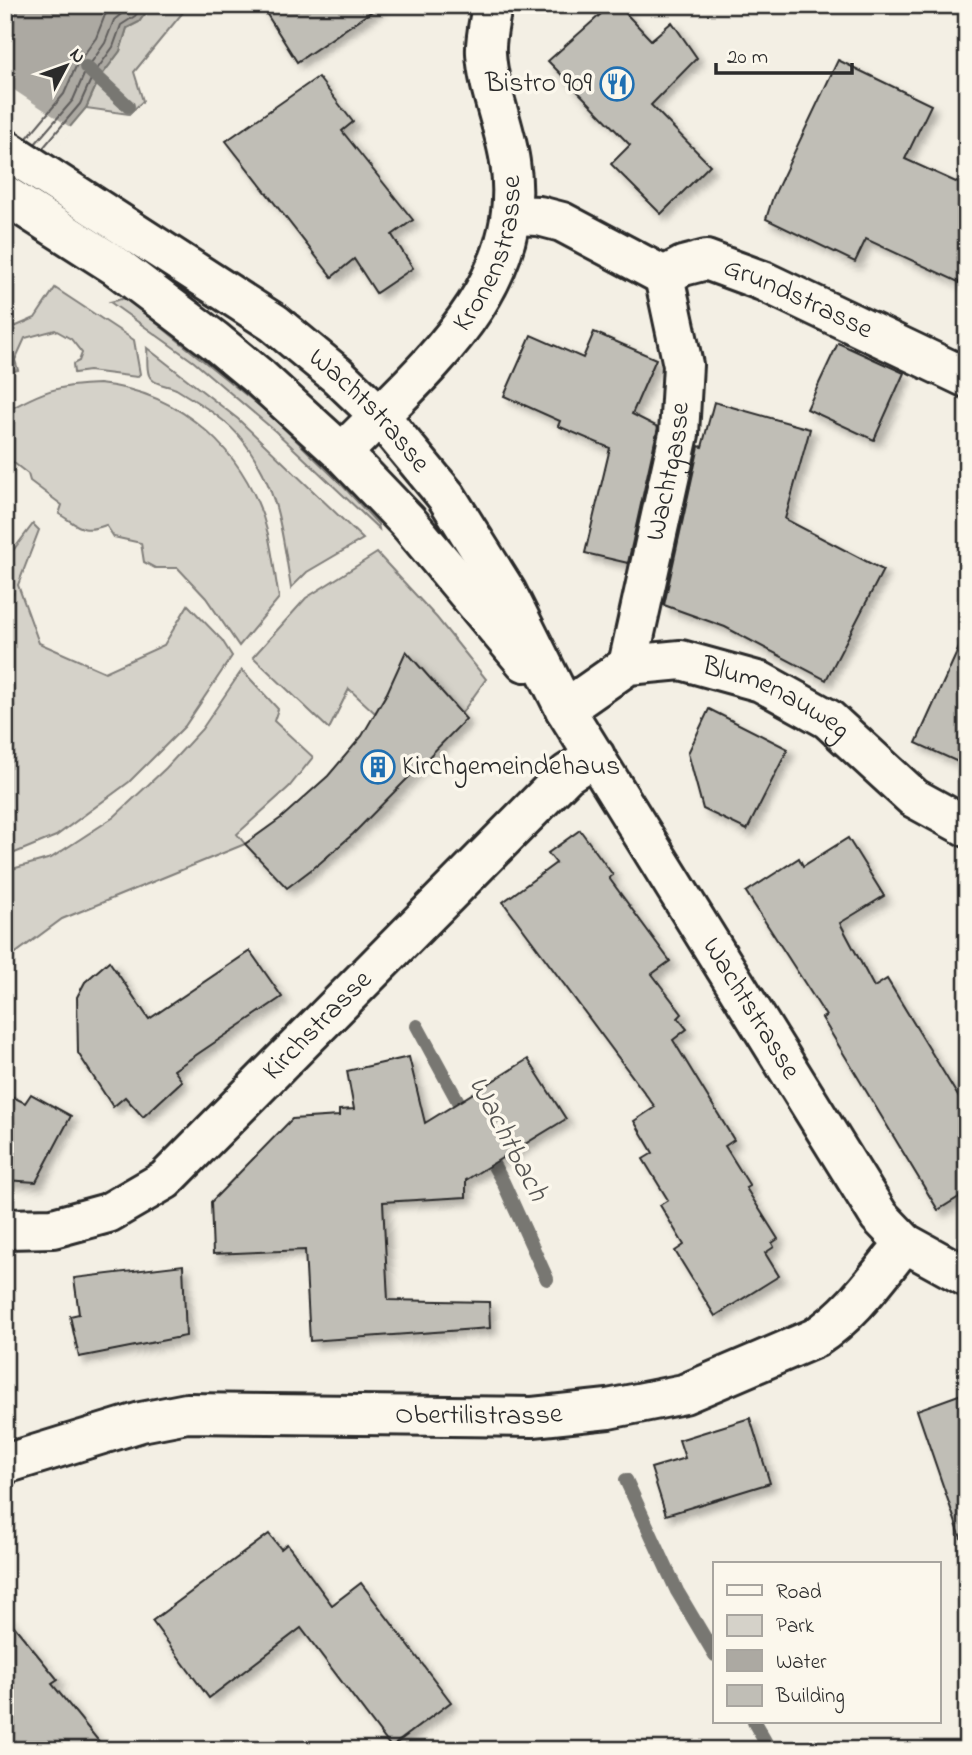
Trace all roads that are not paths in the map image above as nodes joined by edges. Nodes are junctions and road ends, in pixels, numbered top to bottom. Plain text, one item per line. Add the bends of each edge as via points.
1 (492, 5) edge
2 (5, 149) edge
3 (5, 195) edge
4 (511, 215) junction
5 (664, 276) junction
6 (967, 378) edge
7 (379, 415) junction
8 (342, 453) junction
9 (628, 665) junction
10 (565, 709) junction
11 (595, 756) junction
12 (967, 827) edge
13 (5, 1229) edge
14 (905, 1242) junction
15 (967, 1277) edge
16 (5, 1464) edge

1 - 4 street, Kronenstrasse via 486,52 511,163
2 - 7 street, Wachtstrasse via 274,323
3 - 8 street, Wachtstrasse via 116,266 214,340
4 - 5 street via 562,222
4 - 7 street, Kronenstrasse via 497,268 472,313 440,354
5 - 6 street, Grundstrasse via 706,260 763,281
5 - 9 street, Wachtgasse via 683,365 679,434
7 - 8 street, Kronenstrasse
7 - 10 street, Wachtstrasse via 446,496 507,593
8 - 10 street, Wachtstrasse via 408,522
9 - 10 street, Blumenauweg
9 - 12 street, Blumenauweg via 681,660 761,682 828,719 914,799
10 - 11 street, Wachtstrasse
11 - 13 street, Kirchstrasse via 567,774 165,1180 108,1213 54,1228
11 - 14 street, Wachtstrasse via 854,1179 879,1216
14 - 15 street, Wachtstrasse
14 - 16 street, Obertilistrasse via 835,1325 815,1338 684,1394 533,1417 187,1413

